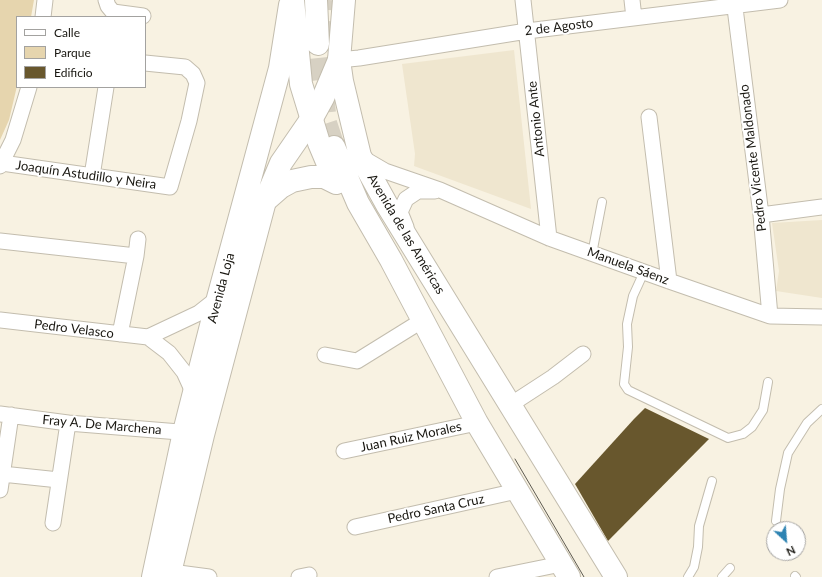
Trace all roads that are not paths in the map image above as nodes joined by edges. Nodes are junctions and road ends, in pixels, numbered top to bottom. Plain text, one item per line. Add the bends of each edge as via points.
1 (45, 0) edge
2 (106, 0) edge
3 (292, 0) edge
4 (316, 0) edge
5 (344, 0) edge
6 (523, 0) edge
7 (632, 0) edge
8 (780, 0) edge
9 (734, 3) edge
10 (43, 16) edge
11 (143, 16) edge
12 (634, 18) junction
13 (527, 31) junction
14 (318, 44) tunnel mouth
15 (339, 60) junction
16 (146, 63) edge
17 (29, 88) edge
18 (106, 88) edge
19 (649, 117) dead end
20 (312, 118) junction
21 (360, 156) junction
22 (1, 164) edge
23 (92, 176) junction
24 (336, 183) junction
25 (440, 190) junction
26 (265, 201) junction
27 (602, 202) dead end
28 (822, 207) edge
29 (761, 215) junction
30 (549, 238) junction
31 (138, 239) dead end
32 (0, 241) edge
33 (417, 252) junction
34 (592, 254) junction
35 (136, 256) junction
36 (644, 272) junction
37 (669, 281) junction
38 (218, 298) junction
39 (770, 316) junction
40 (822, 317) edge
41 (0, 320) edge
42 (415, 326) junction
43 (120, 334) junction
44 (148, 337) junction
45 (583, 354) dead end
46 (325, 355) dead end
47 (768, 382) dead end
48 (458, 385) junction
49 (194, 394) junction
50 (510, 405) junction
51 (822, 409) edge
52 (6, 414) edge
53 (68, 423) junction
54 (477, 423) junction
55 (194, 433) junction
56 (536, 447) junction
57 (344, 451) dead end
58 (2, 474) junction
59 (59, 480) junction
60 (712, 481) dead end
61 (0, 490) edge
62 (517, 491) junction
63 (776, 521) dead end
64 (54, 523) dead end
65 (355, 527) dead end
66 (730, 568) dead end
67 (565, 570) edge
68 (162, 573) edge
69 (209, 577) edge
70 (497, 577) edge
71 (616, 577) edge
72 (688, 577) edge
73 (722, 577) edge

1 - 10 street
2 - 11 street via 113,12
3 - 20 main road, Avenida de las Américas via 302,84
3 - 38 main road, Avenida Loja via 280,68
4 - 14 main road
5 - 15 main road, Avenida de las Américas
6 - 13 street, Antonio Ante
7 - 12 street
8 - 9 street, 2 de Agosto
9 - 12 street, 2 de Agosto
9 - 29 street, Pedro Vicente Maldonado
12 - 13 street, 2 de Agosto
13 - 15 street, 2 de Agosto
13 - 30 street, Antonio Ante
15 - 20 main road, Avenida Loja
15 - 21 main road, Avenida de las Américas via 343,88
16 - 23 street, Joaquín Astudillo y Neira via 185,67 197,83 170,187
17 - 22 street via 13,140
18 - 23 street
19 - 37 street
20 - 24 main road, Avenida de las Américas
20 - 26 main road, Avenida Loja via 281,163
21 - 25 street, Manuela Sáenz via 385,171
21 - 33 main road, Avenida de las Américas
22 - 23 street, Joaquín Astudillo y Neira
24 - 26 main road via 324,177 292,181 281,186
24 - 42 main road, Avenida de las Américas via 360,231
25 - 30 street, Manuela Sáenz
25 - 33 street, Manuela Sáenz via 418,191 406,199 400,212
26 - 55 main road, Avenida Loja
27 - 34 lane
28 - 29 street
29 - 39 street, Pedro Vicente Maldonado
30 - 34 street, Manuela Sáenz
31 - 35 street
32 - 35 street
33 - 50 main road, Avenida de las Américas
34 - 36 street, Manuela Sáenz
35 - 43 street
36 - 37 street, Manuela Sáenz
36 - 47 lane via 633,296 627,324 628,347 624,384 628,390 728,438 743,434 752,427 763,410
37 - 39 street, Manuela Sáenz
38 - 44 street via 199,313
38 - 49 main road, Avenida Loja
39 - 40 street, Manuela Sáenz
41 - 43 street, Pedro Velasco
42 - 46 street via 357,361
42 - 48 main road, Avenida de las Américas
43 - 44 street, Pedro Velasco
44 - 49 street via 169,353 184,372
45 - 50 street
48 - 54 main road, Avenida de las Américas
48 - 56 main road, Avenida de las Américas via 358,203 338,145 368,200 433,306
49 - 55 main road, Avenida Loja
50 - 56 main road, Avenida de las Américas
51 - 63 lane via 807,423 788,453
52 - 53 street, Fray A. De Marchena
52 - 58 street
53 - 55 street, Fray A. De Marchena
53 - 59 street
54 - 57 street, Juan Ruiz Morales
54 - 62 main road, Avenida de las Américas
55 - 68 main road, Avenida Loja
56 - 71 main road, Avenida de las Américas
58 - 59 street
58 - 61 street
59 - 64 street
60 - 72 lane via 699,526 694,567
62 - 65 street, Pedro Santa Cruz
62 - 67 main road, Avenida de las Américas
66 - 73 lane
67 - 70 street
68 - 69 street

